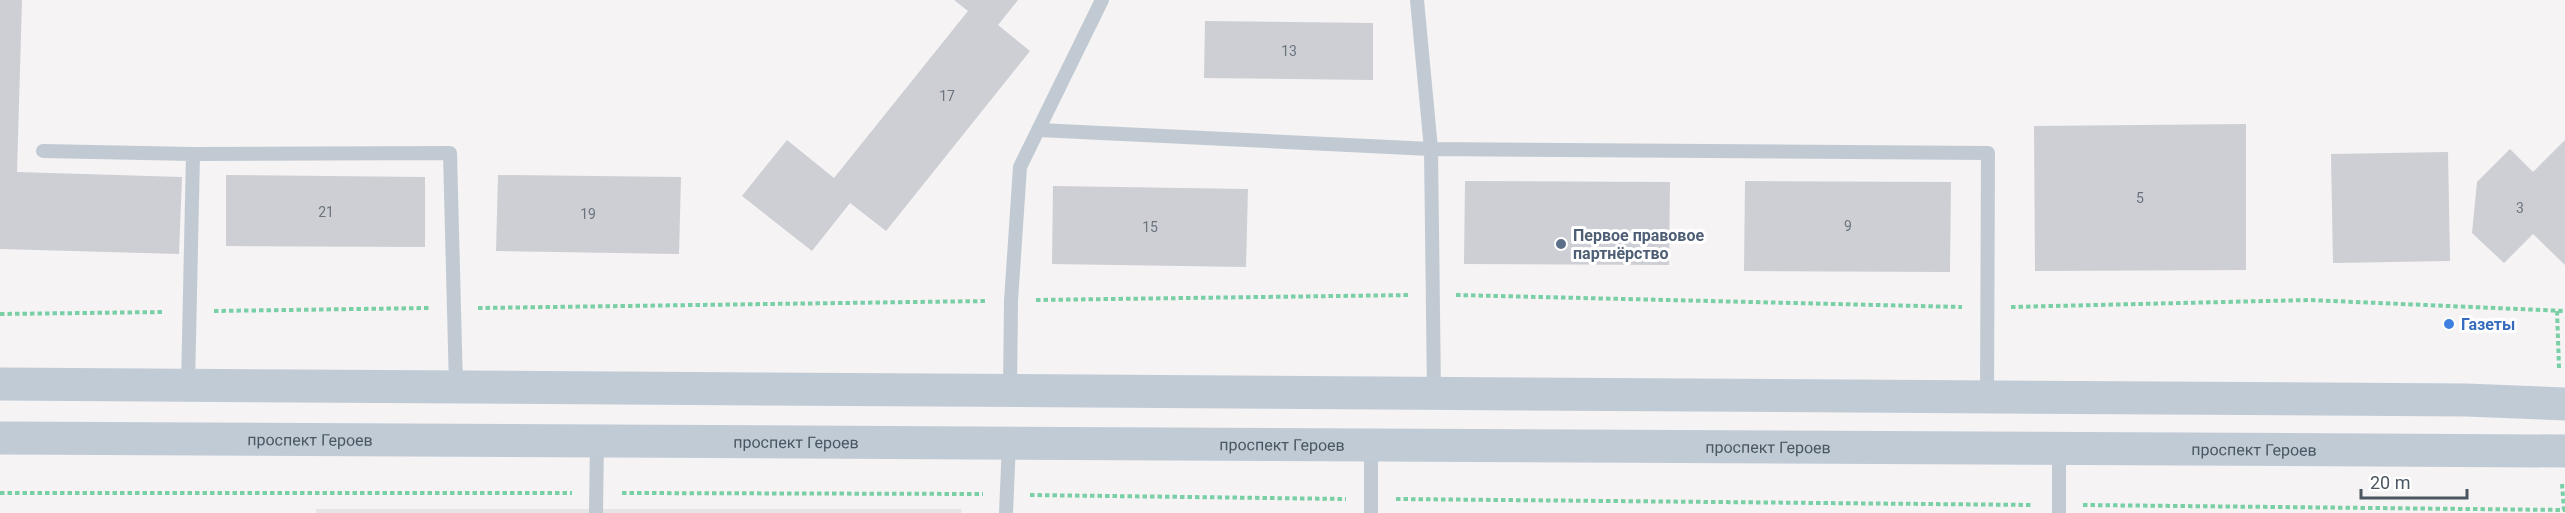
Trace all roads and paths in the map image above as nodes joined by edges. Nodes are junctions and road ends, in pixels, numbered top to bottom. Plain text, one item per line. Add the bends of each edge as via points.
1 (1102, 0) edge
2 (1417, 0) edge
3 (1039, 130) junction
4 (1431, 149) junction
5 (43, 151) dead end
6 (193, 154) junction
7 (1433, 295) junction
8 (1011, 301) junction
9 (454, 308) junction
10 (1987, 308) junction
11 (190, 311) junction
12 (2565, 311) edge
13 (0, 314) edge
14 (0, 384) edge
15 (188, 385) junction
16 (456, 387) junction
17 (1010, 390) junction
18 (1434, 395) junction
19 (1987, 398) junction
20 (2563, 404) edge
21 (0, 438) edge
22 (597, 441) junction
23 (1009, 443) junction
24 (1371, 446) junction
25 (2059, 449) junction
26 (2565, 451) edge
27 (0, 493) edge
28 (597, 493) junction
29 (1006, 494) junction
30 (1371, 506) edge
31 (2059, 509) edge
32 (2565, 510) edge
33 (2507, 512) edge
34 (596, 513) edge
35 (1006, 513) edge

1 - 3 lane
2 - 4 lane
3 - 4 lane
3 - 8 lane via 1020,167
4 - 7 lane
4 - 10 lane via 1989,153
5 - 6 lane
6 - 9 lane via 450,153
6 - 11 lane
7 - 8 path
7 - 10 path
7 - 18 lane
8 - 9 path
8 - 17 lane
9 - 11 path
9 - 16 lane
10 - 12 path via 2309,300
10 - 19 lane
11 - 13 path
11 - 15 lane
14 - 15 main road
15 - 16 main road
16 - 17 main road
17 - 18 main road
18 - 19 main road
19 - 20 main road
21 - 22 main road, проспект Героев
22 - 23 main road, проспект Героев
22 - 28 lane
23 - 24 main road, проспект Героев
23 - 29 lane
24 - 25 main road, проспект Героев
24 - 30 lane
25 - 26 main road, проспект Героев
25 - 31 lane
27 - 28 path
28 - 29 path
28 - 34 lane
29 - 30 path
29 - 35 lane
30 - 31 path
31 - 33 path
32 - 33 path

